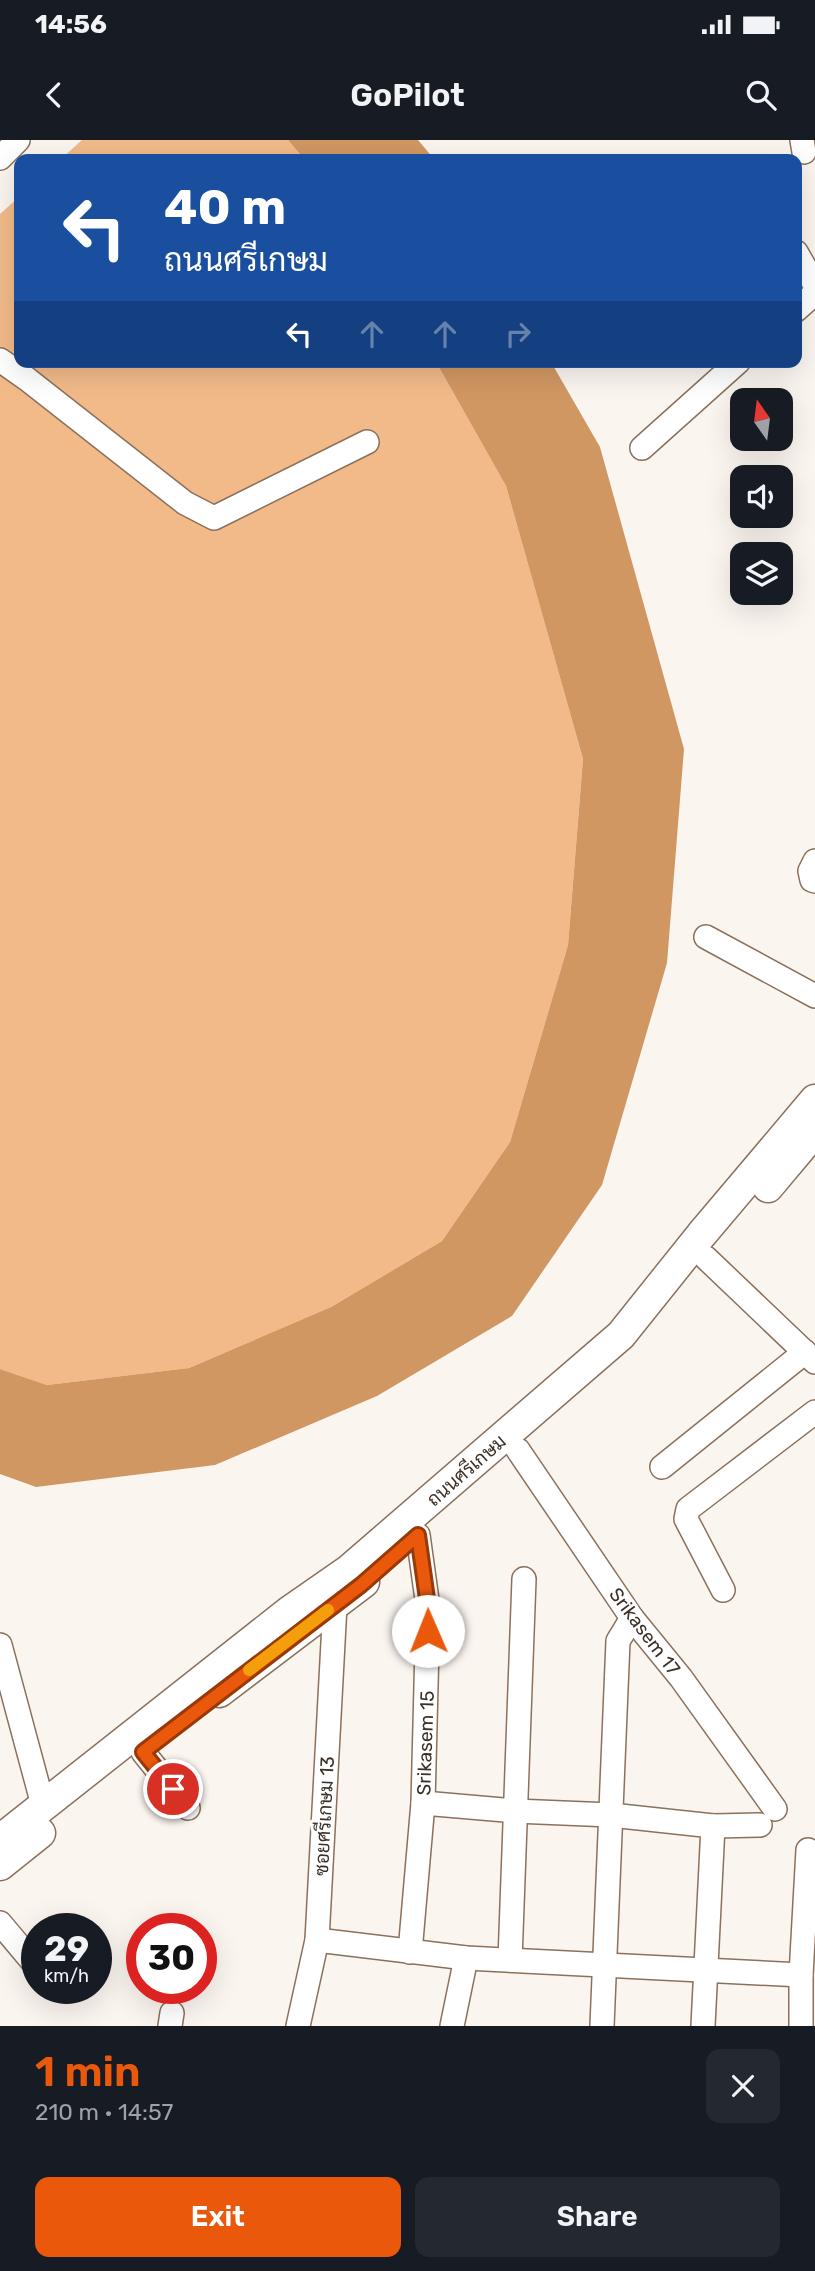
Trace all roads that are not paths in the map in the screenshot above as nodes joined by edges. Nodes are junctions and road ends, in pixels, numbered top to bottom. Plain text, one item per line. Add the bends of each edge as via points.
1 (802, 262) edge
2 (815, 285) edge
3 (0, 360) edge
4 (731, 368) edge
5 (367, 442) dead end
6 (642, 448) dead end
7 (815, 861) edge
8 (815, 881) edge
9 (706, 937) dead end
10 (815, 996) edge
11 (815, 1100) edge
12 (812, 1141) edge
13 (706, 1258) junction
14 (647, 1319) junction
15 (810, 1357) edge
16 (815, 1412) edge
17 (518, 1450) junction
18 (662, 1467) dead end
19 (418, 1535) junction
20 (524, 1579) dead end
21 (723, 1590) dead end
22 (335, 1605) junction
23 (632, 1618) junction
24 (0, 1645) edge
25 (143, 1752) junction
26 (423, 1802) junction
27 (43, 1805) junction
28 (188, 1808) dead end
29 (514, 1811) junction
30 (611, 1815) junction
31 (713, 1826) junction
32 (0, 1840) edge
33 (808, 1850) dead end
34 (0, 1866) edge
35 (0, 1923) edge
36 (317, 1940) junction
37 (21, 1948) edge
38 (410, 1952) junction
39 (466, 1958) junction
40 (510, 1961) junction
41 (606, 1966) junction
42 (706, 1971) junction
43 (801, 1975) junction
44 (298, 2026) edge
45 (452, 2026) edge
46 (602, 2026) edge
47 (703, 2026) edge
48 (801, 2026) edge

1 - 2 street
3 - 5 street via 185,503 214,517
4 - 6 street
7 - 8 street via 810,871
9 - 10 street
11 - 14 main road, ถนนศรีเกษม via 701,1235
12 - 13 main road, ถนนศรีเกษม
13 - 14 main road, ถนนศรีเกษม
13 - 15 street
14 - 17 main road, ถนนศรีเกษม via 627,1357
14 - 27 main road, ถนนศรีเกษม via 621,1335 348,1570
15 - 18 street
16 - 21 street via 688,1509 686,1519
17 - 19 main road, ถนนศรีเกษม
17 - 23 street, Srikasem 17
19 - 22 main road, ถนนศรีเกษม
19 - 26 street, Srikasem 15 via 428,1606
20 - 29 street
22 - 25 main road, ถนนศรีเกษม
22 - 36 street, ซอยศรีเกษม 13
23 - 30 street via 618,1641
23 - 31 street, Srikasem 17 via 681,1678 768,1817
24 - 27 street
25 - 28 street
25 - 34 main road, ถนนศรีเกษม
26 - 29 street
26 - 38 street, Srikasem 15
27 - 32 main road, ถนนศรีเกษม
29 - 30 street
29 - 40 street
30 - 31 street
30 - 41 street
31 - 42 street
33 - 43 street
35 - 37 street
36 - 38 street
36 - 44 street, ซอยศรีเกษม 13
38 - 39 street
39 - 40 street
39 - 45 street
40 - 41 street
41 - 42 street
41 - 46 street
42 - 43 street
42 - 47 street
43 - 48 street

